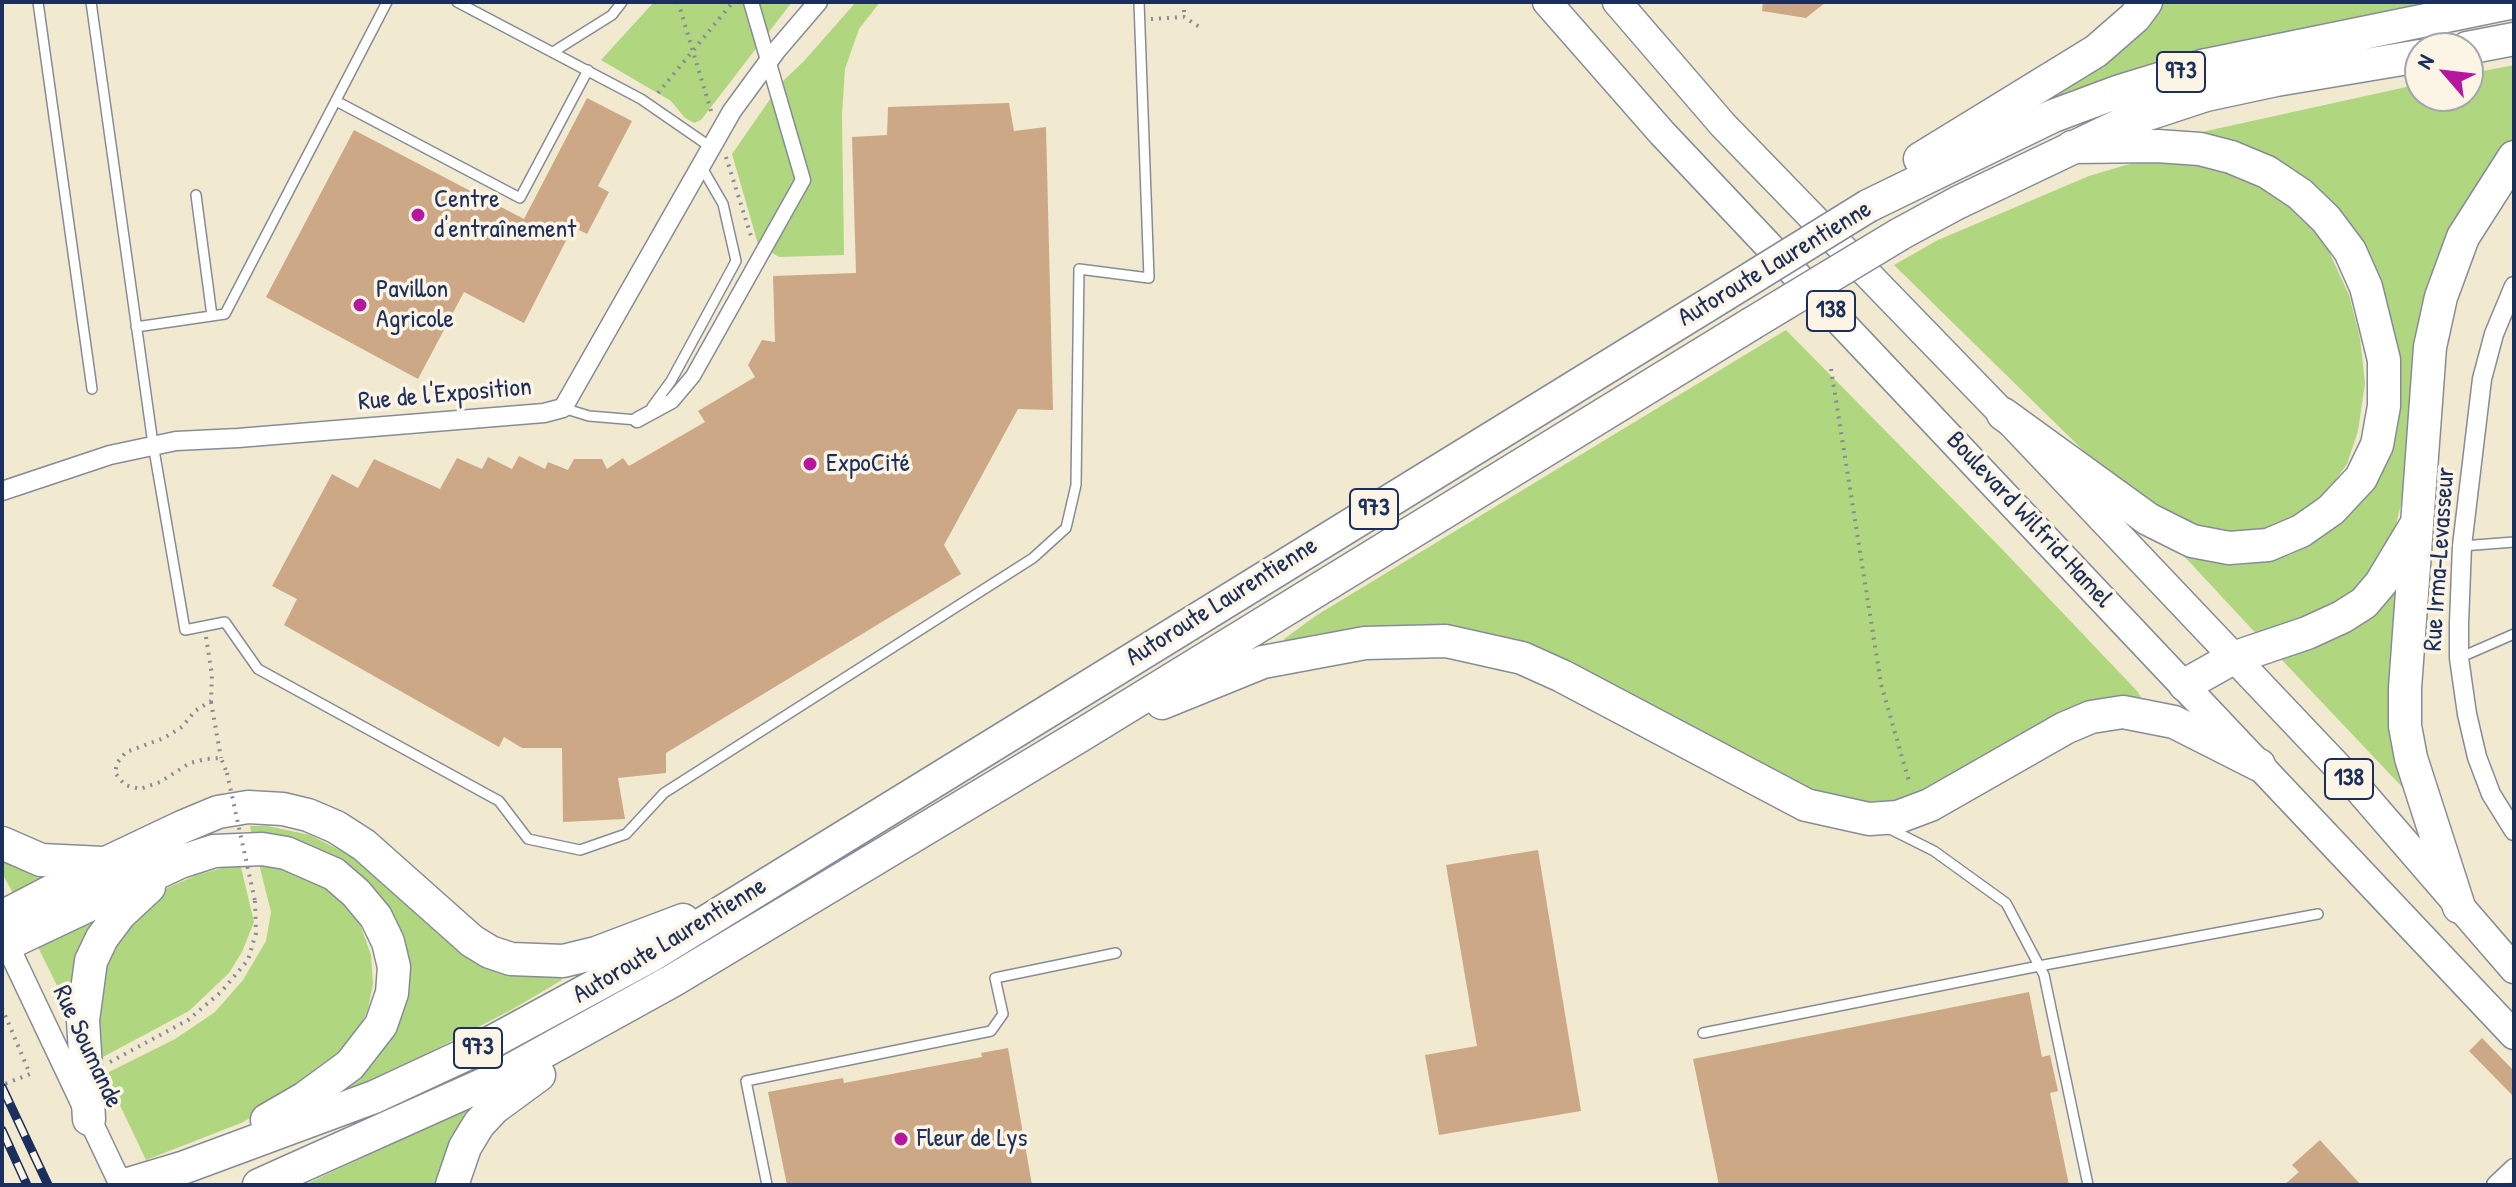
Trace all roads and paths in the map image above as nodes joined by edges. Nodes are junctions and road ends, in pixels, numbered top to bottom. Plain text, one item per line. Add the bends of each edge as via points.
1 (38, 2) edge
2 (91, 2) edge
3 (387, 2) edge
4 (457, 2) edge
5 (622, 2) edge
6 (733, 2) edge
7 (751, 2) edge
8 (818, 2) edge
9 (1139, 2) edge
10 (1184, 2) edge
11 (1547, 2) edge
12 (1617, 2) edge
13 (2146, 2) edge
14 (2514, 2) edge
15 (1184, 17) junction
16 (1139, 20) junction
17 (1201, 28) dead end
18 (2514, 39) edge
19 (2484, 45) edge
20 (553, 52) junction
21 (2404, 59) edge
22 (769, 61) junction
23 (588, 70) junction
24 (336, 101) junction
25 (649, 104) junction
26 (2072, 147) junction
27 (712, 148) junction
28 (2514, 157) edge
29 (701, 166) junction
30 (196, 195) dead end
31 (1868, 206) junction
32 (2514, 286) edge
33 (212, 316) junction
34 (136, 327) junction
35 (1831, 369) dead end
36 (92, 389) dead end
37 (563, 408) junction
38 (2003, 414) junction
39 (637, 420) junction
40 (153, 444) junction
41 (2, 491) edge
42 (2417, 521) junction
43 (2514, 542) edge
44 (2462, 546) junction
45 (204, 624) junction
46 (2514, 634) edge
47 (2233, 658) junction
48 (2459, 658) junction
49 (2185, 685) junction
50 (211, 701) junction
51 (1078, 737) junction
52 (221, 758) junction
53 (2259, 765) junction
54 (1915, 811) junction
55 (1869, 819) junction
56 (2514, 831) edge
57 (2, 843) edge
58 (180, 862) junction
59 (106, 863) junction
60 (753, 893) junction
61 (2459, 907) junction
62 (2318, 914) dead end
63 (4, 931) edge
64 (1116, 953) dead end
65 (2039, 966) junction
66 (2514, 969) edge
67 (2, 1008) edge
68 (593, 1026) junction
69 (1703, 1033) dead end
70 (2514, 1035) edge
71 (110, 1062) dead end
72 (2, 1085) edge
73 (89, 1119) junction
74 (185, 1167) junction
75 (2514, 1168) edge
76 (123, 1185) edge
77 (259, 1185) edge
78 (452, 1185) edge
79 (767, 1185) edge
80 (2088, 1185) edge
81 (2496, 1185) edge

1 - 36 lane
2 - 34 lane
3 - 24 lane
4 - 20 lane
5 - 20 lane via 612,15
6 - 25 path
7 - 22 street
8 - 22 street, Rue de l'Exposition
9 - 16 lane
10 - 15 path
11 - 49 main road, Boulevard Wilfrid-Hamel / 138 via 1673,145
12 - 38 main road, Boulevard Wilfrid-Hamel / 138 via 1723,125
13 - 31 highway via 2096,51 1887,180
14 - 31 highway, Autoroute Laurentienne / 973 via 2202,66 2120,91 2053,116
15 - 16 path
15 - 17 path
16 - 45 lane via 1149,278 1079,269 1076,485 1066,528 1033,558 664,793 626,834 580,850 528,839 499,801 258,669 225,622
18 - 19 highway
20 - 23 lane
21 - 26 highway, Autoroute Laurentienne / 973 via 2206,95 2133,119
22 - 27 street, Rue de l'Exposition
22 - 39 street via 803,180 693,376 672,401
23 - 24 lane via 520,198
23 - 25 lane
24 - 33 lane via 225,314
25 - 27 lane
26 - 38 highway via 2200,149 2267,172 2300,194 2350,251 2377,322 2384,360 2377,445 2361,478 2331,510 2301,531 2268,545 2229,548 2192,541 2148,519
26 - 51 highway, Autoroute Laurentienne / 973, bridge via 1900,234
27 - 29 street, Rue de l'Exposition
28 - 42 highway via 2463,237 2441,297 2430,347
29 - 37 street, Rue de l'Exposition
29 - 39 lane via 723,204 736,261 671,381
30 - 33 lane
31 - 60 highway, Autoroute Laurentienne / 973, bridge
32 - 44 street, Rue Irma-Levasseur via 2482,379
33 - 34 lane
34 - 40 lane
35 - 54 path via 1881,684
37 - 39 lane
37 - 40 street, Rue de l'Exposition
38 - 47 main road, Boulevard Wilfrid-Hamel / 138
40 - 41 street, Rue de l'Exposition
40 - 45 lane via 185,630
42 - 47 highway via 2364,603 2307,633
42 - 61 highway via 2405,726
43 - 44 lane
44 - 48 street, Rue Irma-Levasseur
45 - 50 path
46 - 48 lane
47 - 49 highway
47 - 61 main road, Boulevard Wilfrid-Hamel / 138 via 2355,785
48 - 56 street, Rue Irma-Levasseur via 2477,757 2491,794
49 - 53 main road, Boulevard Wilfrid-Hamel / 138
50 - 52 path
50 - 52 path via 164,738 126,752 115,773 125,785 140,789 190,763
51 - 55 highway via 1263,662 1365,643 1446,641 1522,658 1806,805
51 - 68 highway, Autoroute Laurentienne / 973
52 - 71 path, bridge via 255,901 256,933 248,960 188,1020
53 - 54 highway via 2174,722 2123,712 2065,728
53 - 70 main road, Boulevard Wilfrid-Hamel / 138
54 - 55 highway
55 - 65 lane via 1934,851 2006,903
57 - 59 highway via 41,860
58 - 63 highway
58 - 73 highway via 120,914 91,961 83,1020
58 - 74 highway via 237,849 309,860 334,874 376,917 394,967 381,1025 350,1065 305,1098
59 - 60 highway via 218,812 283,809 336,827 364,845 490,952 532,961 596,953
59 - 63 highway
60 - 74 highway, Autoroute Laurentienne / 973 via 488,1044 374,1097
61 - 66 main road, Boulevard Wilfrid-Hamel / 138
62 - 65 lane
63 - 73 street, Rue Soumande
64 - 79 lane via 995,978 1003,1014 991,1031 746,1081
65 - 69 lane
65 - 80 lane
67 - 72 path via 30,1074
68 - 77 highway, Autoroute Laurentienne / 973 via 491,1081
68 - 78 highway via 566,1059 479,1124
73 - 76 street, Rue Soumande
74 - 76 highway, Autoroute Laurentienne / 973
75 - 81 street

